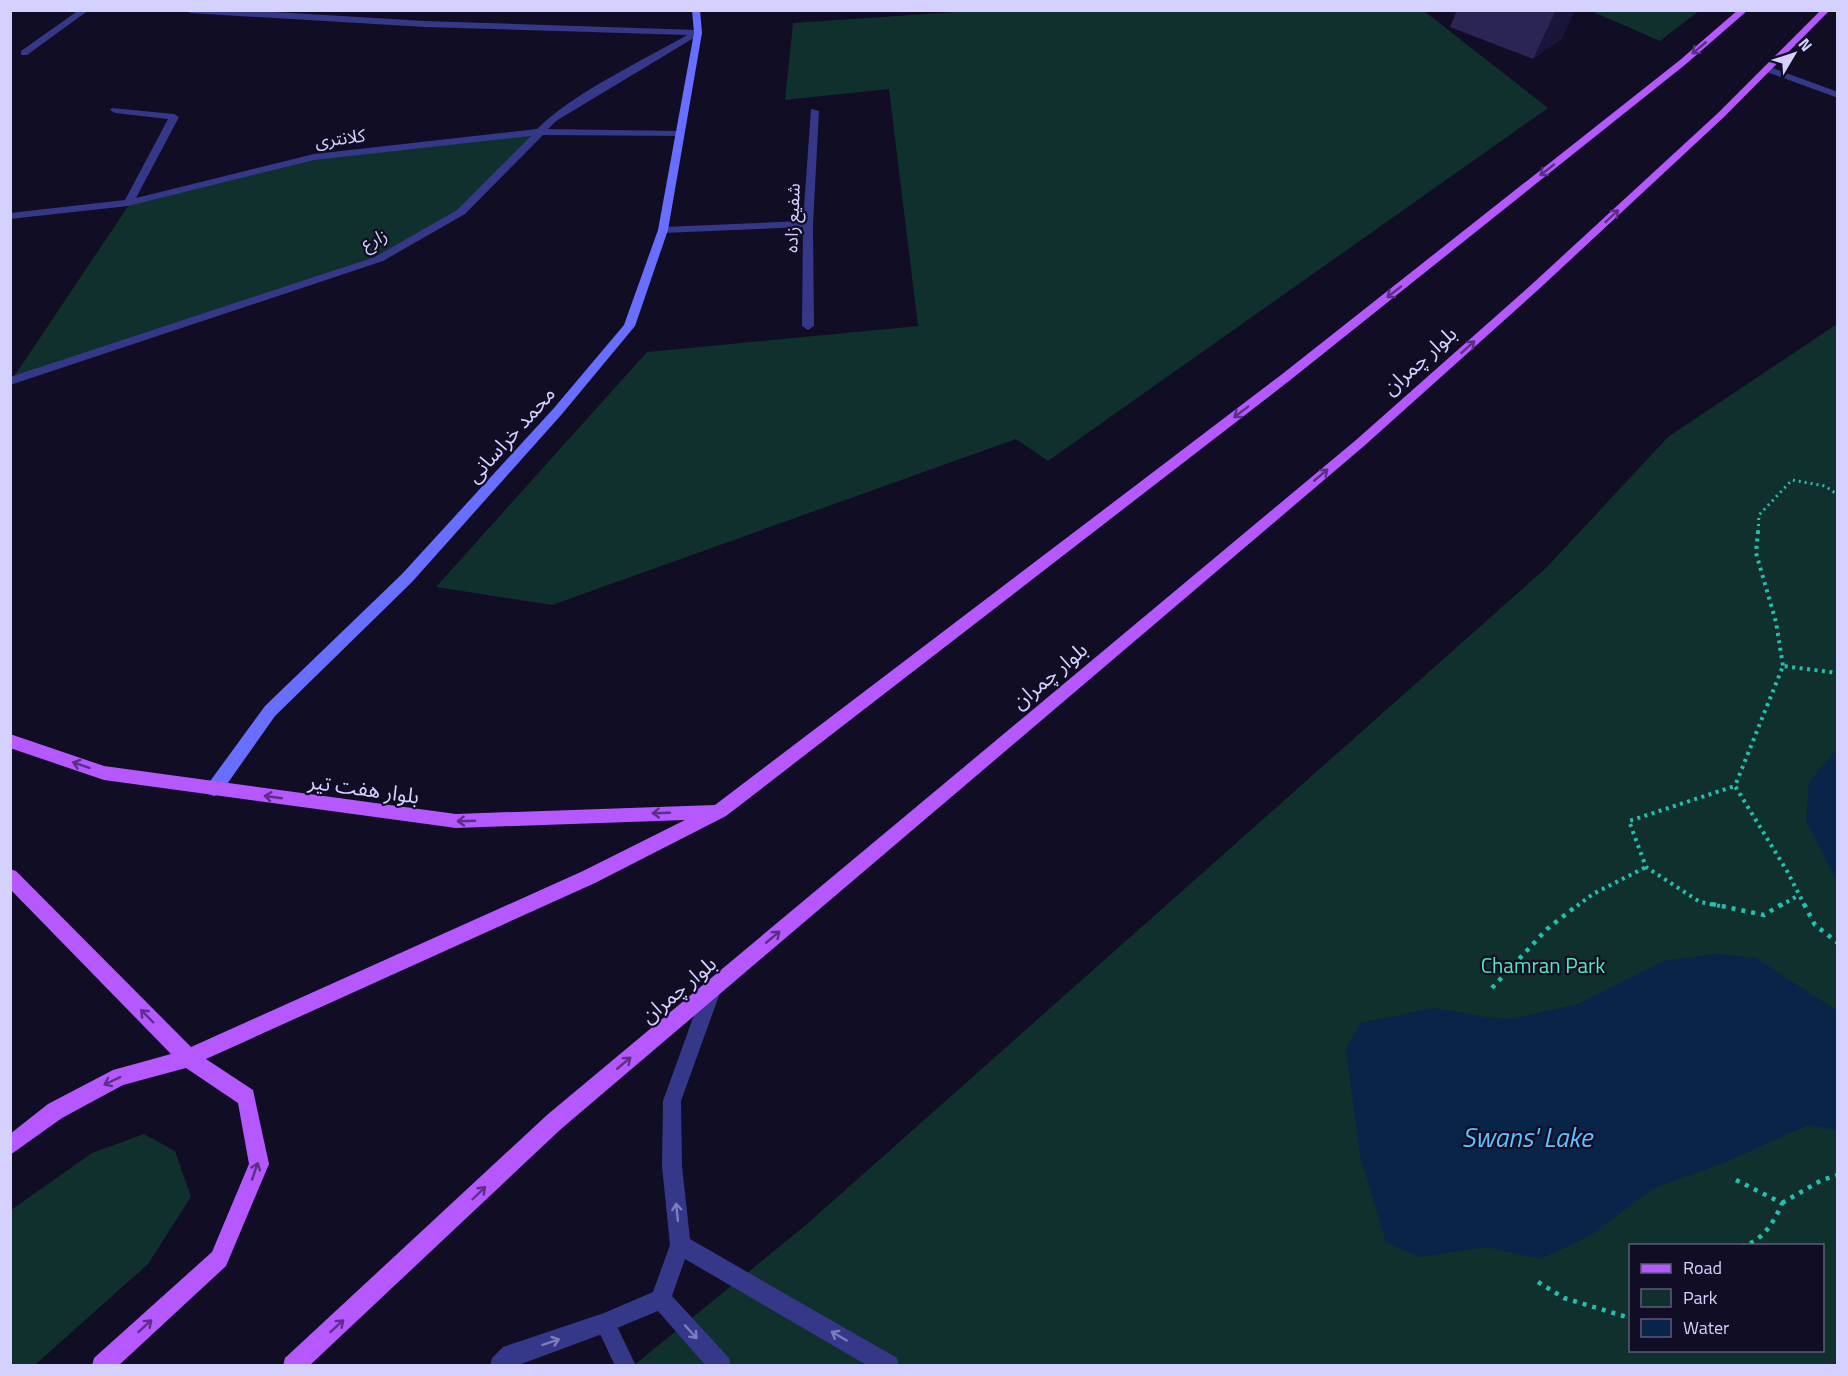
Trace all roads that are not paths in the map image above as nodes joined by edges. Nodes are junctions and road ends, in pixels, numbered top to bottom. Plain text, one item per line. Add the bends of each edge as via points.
1 (85, 10) edge
2 (190, 10) edge
3 (696, 10) edge
4 (1744, 10) edge
5 (1826, 10) edge
6 (698, 33) junction
7 (24, 53) dead end
8 (1767, 69) junction
9 (1838, 95) edge
10 (115, 110) dead end
11 (814, 111) dead end
12 (539, 132) junction
13 (680, 134) junction
14 (128, 203) junction
15 (10, 216) edge
16 (807, 224) junction
17 (663, 231) junction
18 (808, 326) dead end
19 (11, 381) edge
20 (10, 741) edge
21 (214, 789) junction
22 (720, 811) junction
23 (10, 877) edge
24 (712, 990) junction
25 (188, 1058) junction
26 (10, 1146) edge
27 (680, 1245) junction
28 (661, 1299) junction
29 (605, 1323) junction
30 (102, 1365) edge
31 (293, 1365) edge
32 (500, 1365) edge
33 (626, 1365) edge
34 (721, 1365) edge
35 (889, 1365) edge

1 - 7 street
2 - 6 street via 414,24
3 - 6 street, محمد خراسانی
4 -> 22 main road via 1674,70 1285,378
5 - 8 main road, بلوار چمران
6 - 12 street, زارع via 618,78
6 - 13 street, محمد خراسانی
8 - 9 street
24 -> 8 main road, بلوار چمران via 1359,443 1535,287
10 - 14 street via 174,117
11 - 16 street, شفیع زاده
12 - 13 street, کلانتری
12 - 14 street, کلانتری via 314,157
12 - 19 street, زارع via 461,212 380,259
13 - 17 street, محمد خراسانی
14 - 15 street, کلانتری
16 - 17 street
16 - 18 street, شفیع زاده
17 - 21 street, محمد خراسانی via 629,326 407,578 270,711
21 -> 20 main road, بلوار هفت تیر via 104,773
22 -> 21 main road, بلوار هفت تیر via 456,821
22 - 25 main road via 589,877
25 -> 23 main road
27 -> 24 street via 672,1166 672,1101
31 -> 24 main road, بلوار چمران via 554,1122
25 -> 26 main road via 120,1077 55,1111
30 -> 25 main road via 219,1259 259,1164 246,1097
27 - 28 street
35 -> 27 street
28 - 29 street
28 -> 34 street
32 -> 29 street via 511,1355
29 - 33 street

